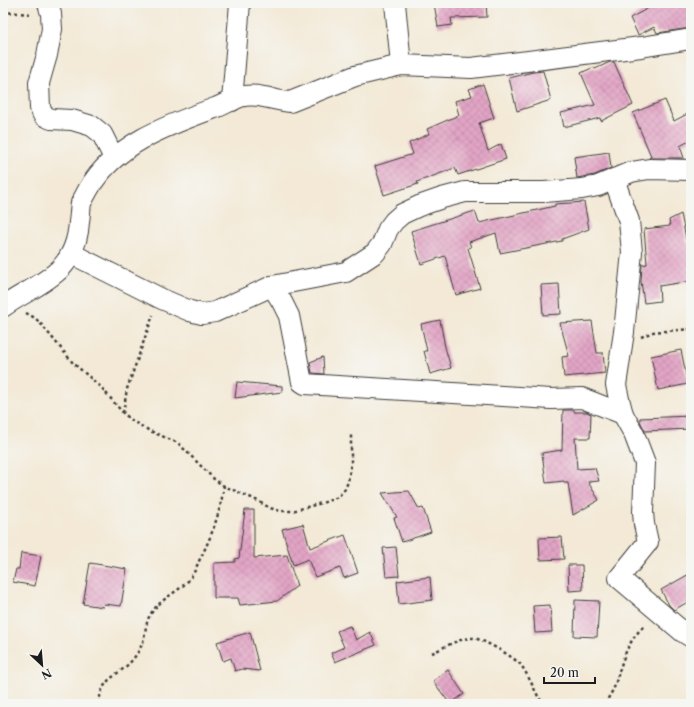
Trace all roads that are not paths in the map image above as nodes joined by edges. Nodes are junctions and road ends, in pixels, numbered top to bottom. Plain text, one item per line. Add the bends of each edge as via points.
1 (240, 3) edge
2 (395, 3) edge
3 (50, 9) edge
4 (691, 39) edge
5 (401, 65) junction
6 (232, 101) junction
7 (114, 158) junction
8 (691, 170) edge
9 (614, 179) junction
10 (72, 254) junction
11 (272, 286) junction
12 (4, 306) edge
13 (623, 414) junction
14 (691, 637) edge

1 - 6 street
2 - 5 street
3 - 7 street via 52,29 39,83 40,108 43,114 51,119 72,120 92,126 102,134
4 - 5 street via 471,68
5 - 6 street via 355,76 290,102 257,96 240,97
6 - 7 street via 186,118 134,144
7 - 10 street via 95,177 81,203
8 - 9 street via 650,169 631,172
9 - 11 street via 582,189 544,192 465,192 436,200 394,220 375,253 346,272
9 - 13 street via 629,221 632,252 616,385
10 - 11 street via 162,299 202,314 215,312
10 - 12 street via 45,282
11 - 13 street via 289,316 302,382 305,384 551,399 582,398
13 - 14 street via 645,463 643,512 648,542 619,578

